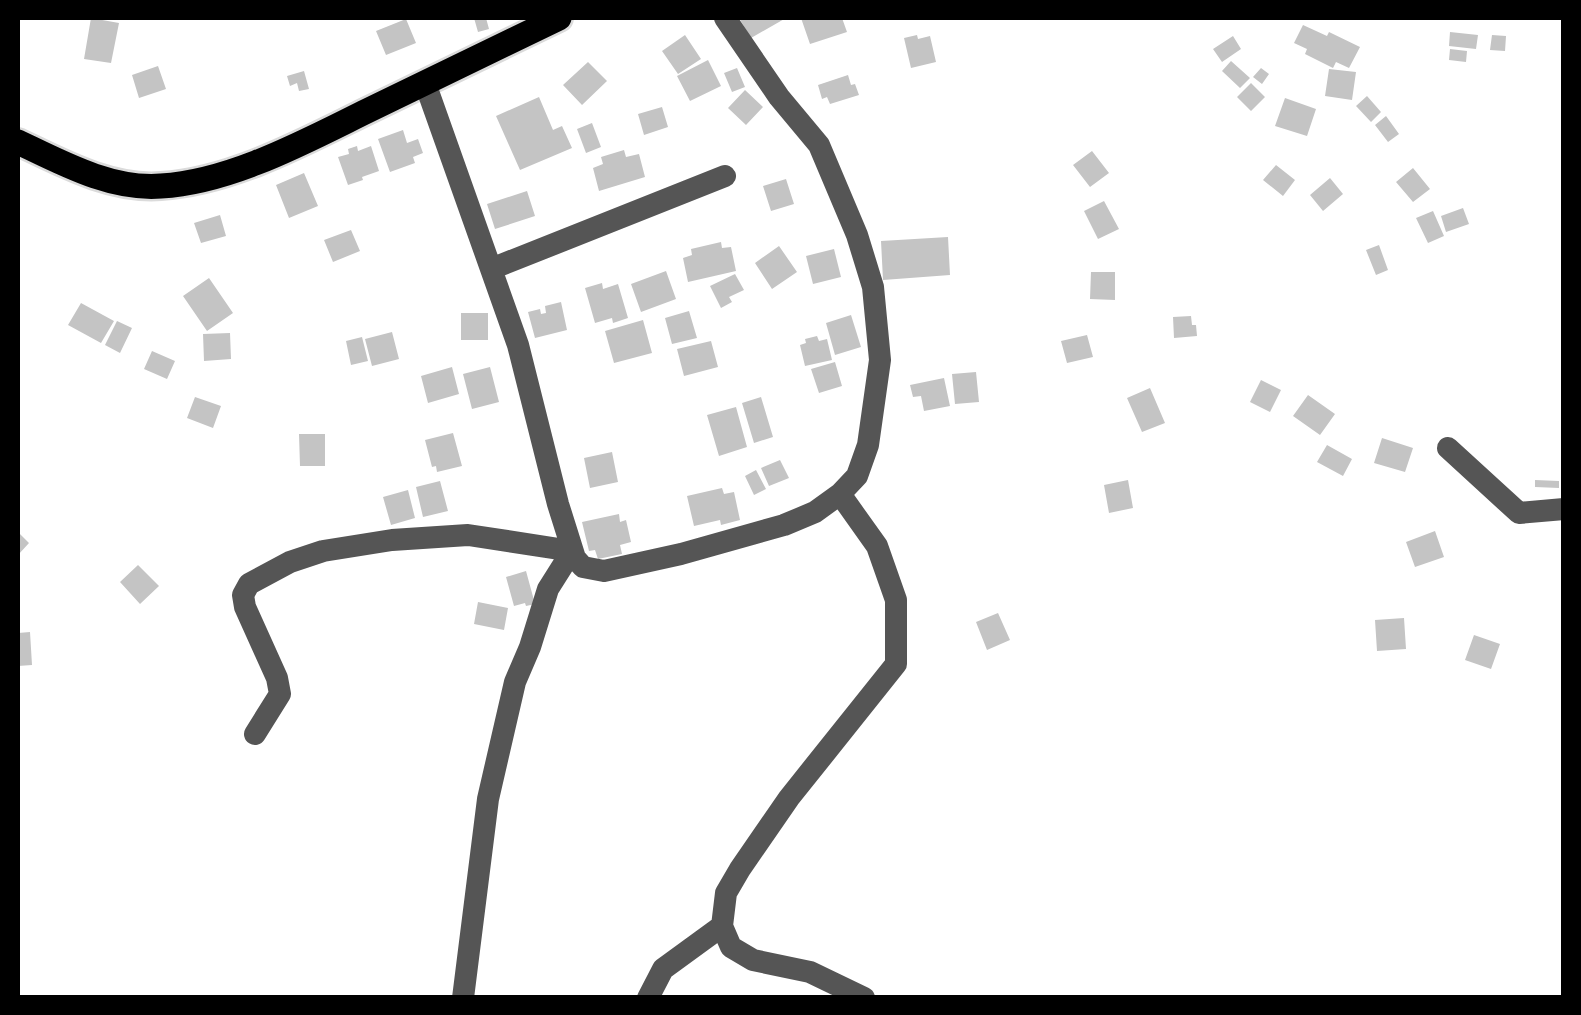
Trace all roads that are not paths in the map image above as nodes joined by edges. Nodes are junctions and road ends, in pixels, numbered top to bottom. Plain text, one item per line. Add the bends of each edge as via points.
1 (559, 18) edge
2 (725, 18) edge
3 (425, 83) junction
4 (18, 142) edge
5 (725, 176) dead end
6 (491, 269) junction
7 (1448, 448) dead end
8 (840, 494) junction
9 (1564, 509) edge
10 (572, 551) junction
11 (256, 734) dead end
12 (722, 926) junction
13 (463, 998) edge
14 (648, 998) edge
15 (864, 998) edge

1 - 3 main road
2 - 8 street via 819,145 873,287 880,360 868,445 857,476
3 - 4 main road via 276,155 160,186 123,184
3 - 6 street
5 - 6 street
6 - 10 street
7 - 9 street via 1519,513
8 - 10 street via 784,526 604,571 582,567
8 - 12 street via 877,546 896,600 896,664 740,869 726,893
10 - 11 street via 468,535 392,540 323,551 249,584 245,607 280,694
10 - 13 street via 548,590 515,682 488,799
12 - 14 street via 663,969
12 - 15 street via 731,947 753,960 810,972

